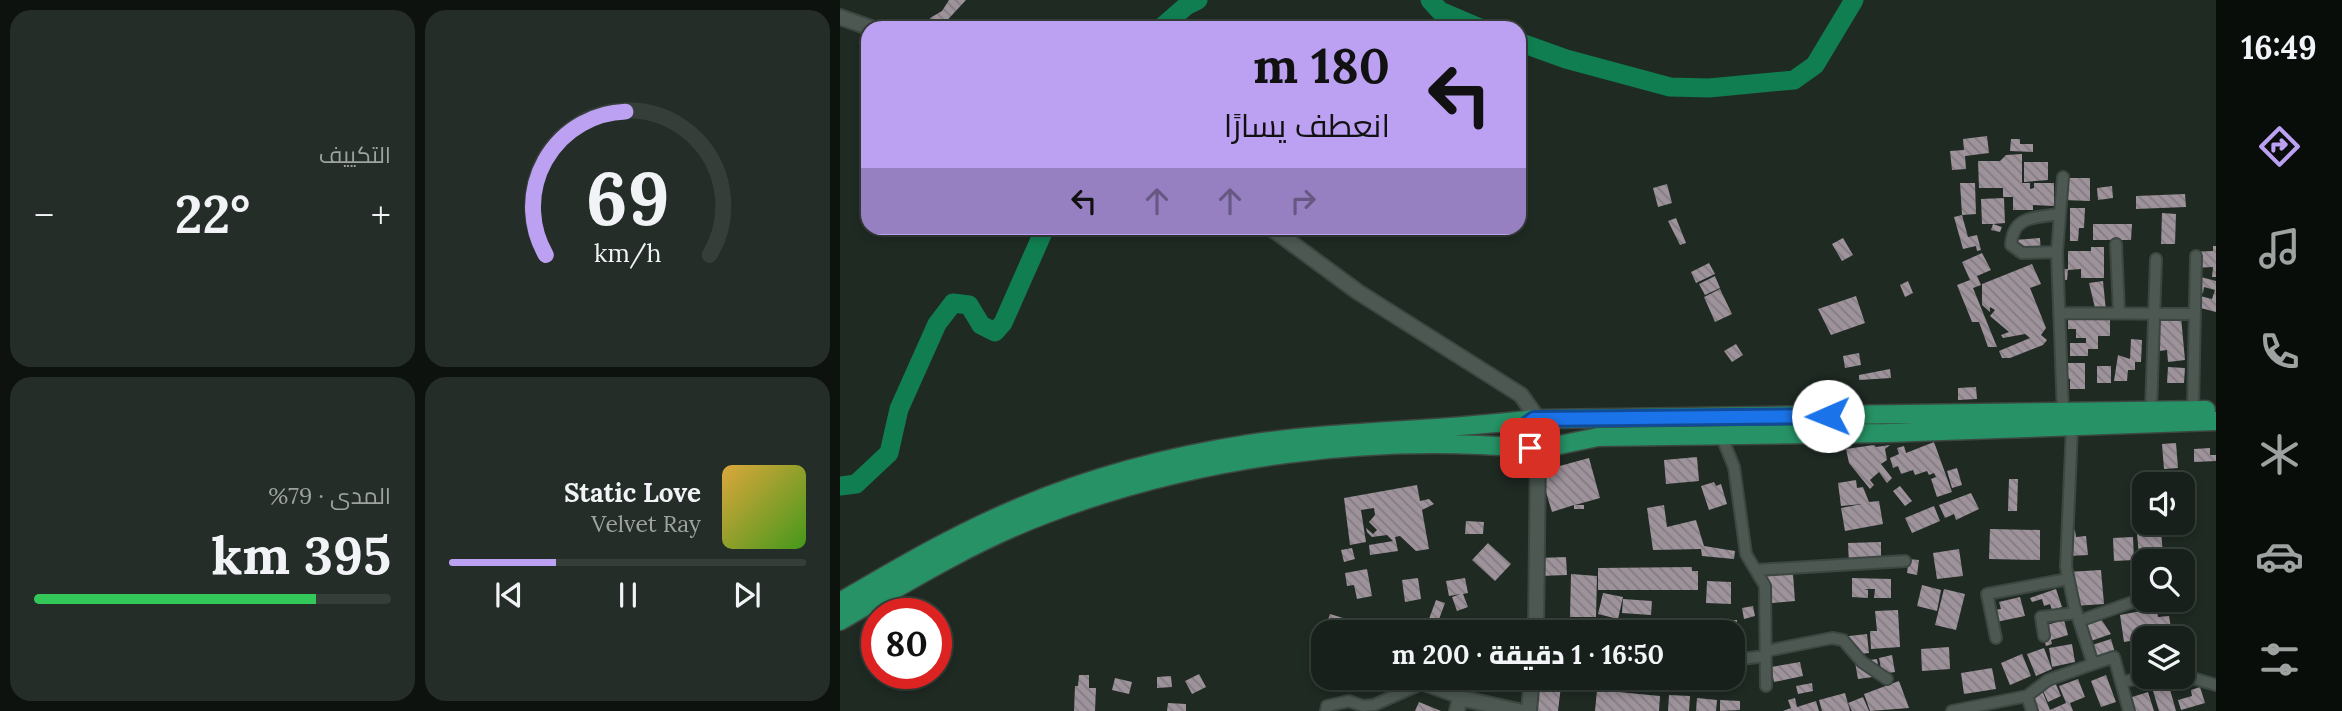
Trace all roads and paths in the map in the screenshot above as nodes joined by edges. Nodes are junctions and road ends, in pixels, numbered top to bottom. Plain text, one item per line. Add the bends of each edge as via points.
1 (840, 17) edge
2 (861, 24) edge
3 (2063, 177) dead end
4 (2060, 214) junction
5 (1281, 235) edge
6 (2116, 244) dead end
7 (2057, 252) junction
8 (2196, 256) dead end
9 (2156, 260) dead end
10 (2059, 313) junction
11 (2119, 313) junction
12 (2155, 313) junction
13 (2195, 314) junction
14 (2193, 410) junction
15 (2216, 410) edge
16 (2151, 411) junction
17 (1538, 419) junction
18 (2067, 420) junction
19 (2216, 421) edge
20 (1721, 435) junction
21 (1538, 449) junction
22 (1905, 561) dead end
23 (1756, 570) junction
24 (2068, 579) junction
25 (2132, 601) edge
26 (840, 602) edge
27 (2078, 617) junction
28 (1536, 620) edge
29 (840, 621) edge
30 (2044, 636) dead end
31 (1996, 638) dead end
32 (1766, 653) junction
33 (1745, 657) edge
34 (2093, 664) junction
35 (1887, 679) dead end
36 (2195, 679) edge
37 (2132, 680) edge
38 (2121, 682) junction
39 (2216, 685) edge
40 (1766, 686) dead end
41 (1531, 690) edge
42 (2027, 696) junction
43 (1459, 704) edge
44 (1326, 711) edge
45 (1518, 711) edge
46 (1529, 711) edge
47 (1952, 711) edge
48 (2032, 711) edge
49 (2129, 711) edge

1 - 2 street
3 - 4 street
4 - 7 street
4 - 7 street via 2022,219 2011,245 2022,253
5 - 17 street via 1358,292 1521,394
6 - 11 street
7 - 10 street
8 - 13 street
9 - 12 street
10 - 11 street
10 - 18 street
11 - 12 street
12 - 13 street
12 - 16 street
13 - 14 street
14 - 15 highway
14 - 16 highway
16 - 18 highway
17 - 18 highway
17 - 21 highway via 1527,424 1523,434 1526,444
17 - 26 highway via 1302,437 1165,461 1020,507 948,541
18 - 19 highway
18 - 20 highway
18 - 24 street
20 - 21 highway via 1598,438
20 - 23 street via 1734,467 1746,554
21 - 28 street
21 - 29 highway via 1475,443 1258,457 1136,484 1046,514 984,541
22 - 23 street
23 - 32 street via 1767,601
24 - 27 street
24 - 31 street via 1987,594
25 - 27 street
27 - 30 street via 2041,617
27 - 34 street
32 - 33 street
32 - 35 street via 1832,638 1843,640 1861,662
32 - 40 street
34 - 38 street via 2114,657
34 - 42 street via 2048,680
36 - 39 street
37 - 38 street
38 - 49 street
41 - 46 street
42 - 47 street
42 - 48 street
43 - 44 street via 1421,684 1374,705 1349,701 1327,706
43 - 45 street

